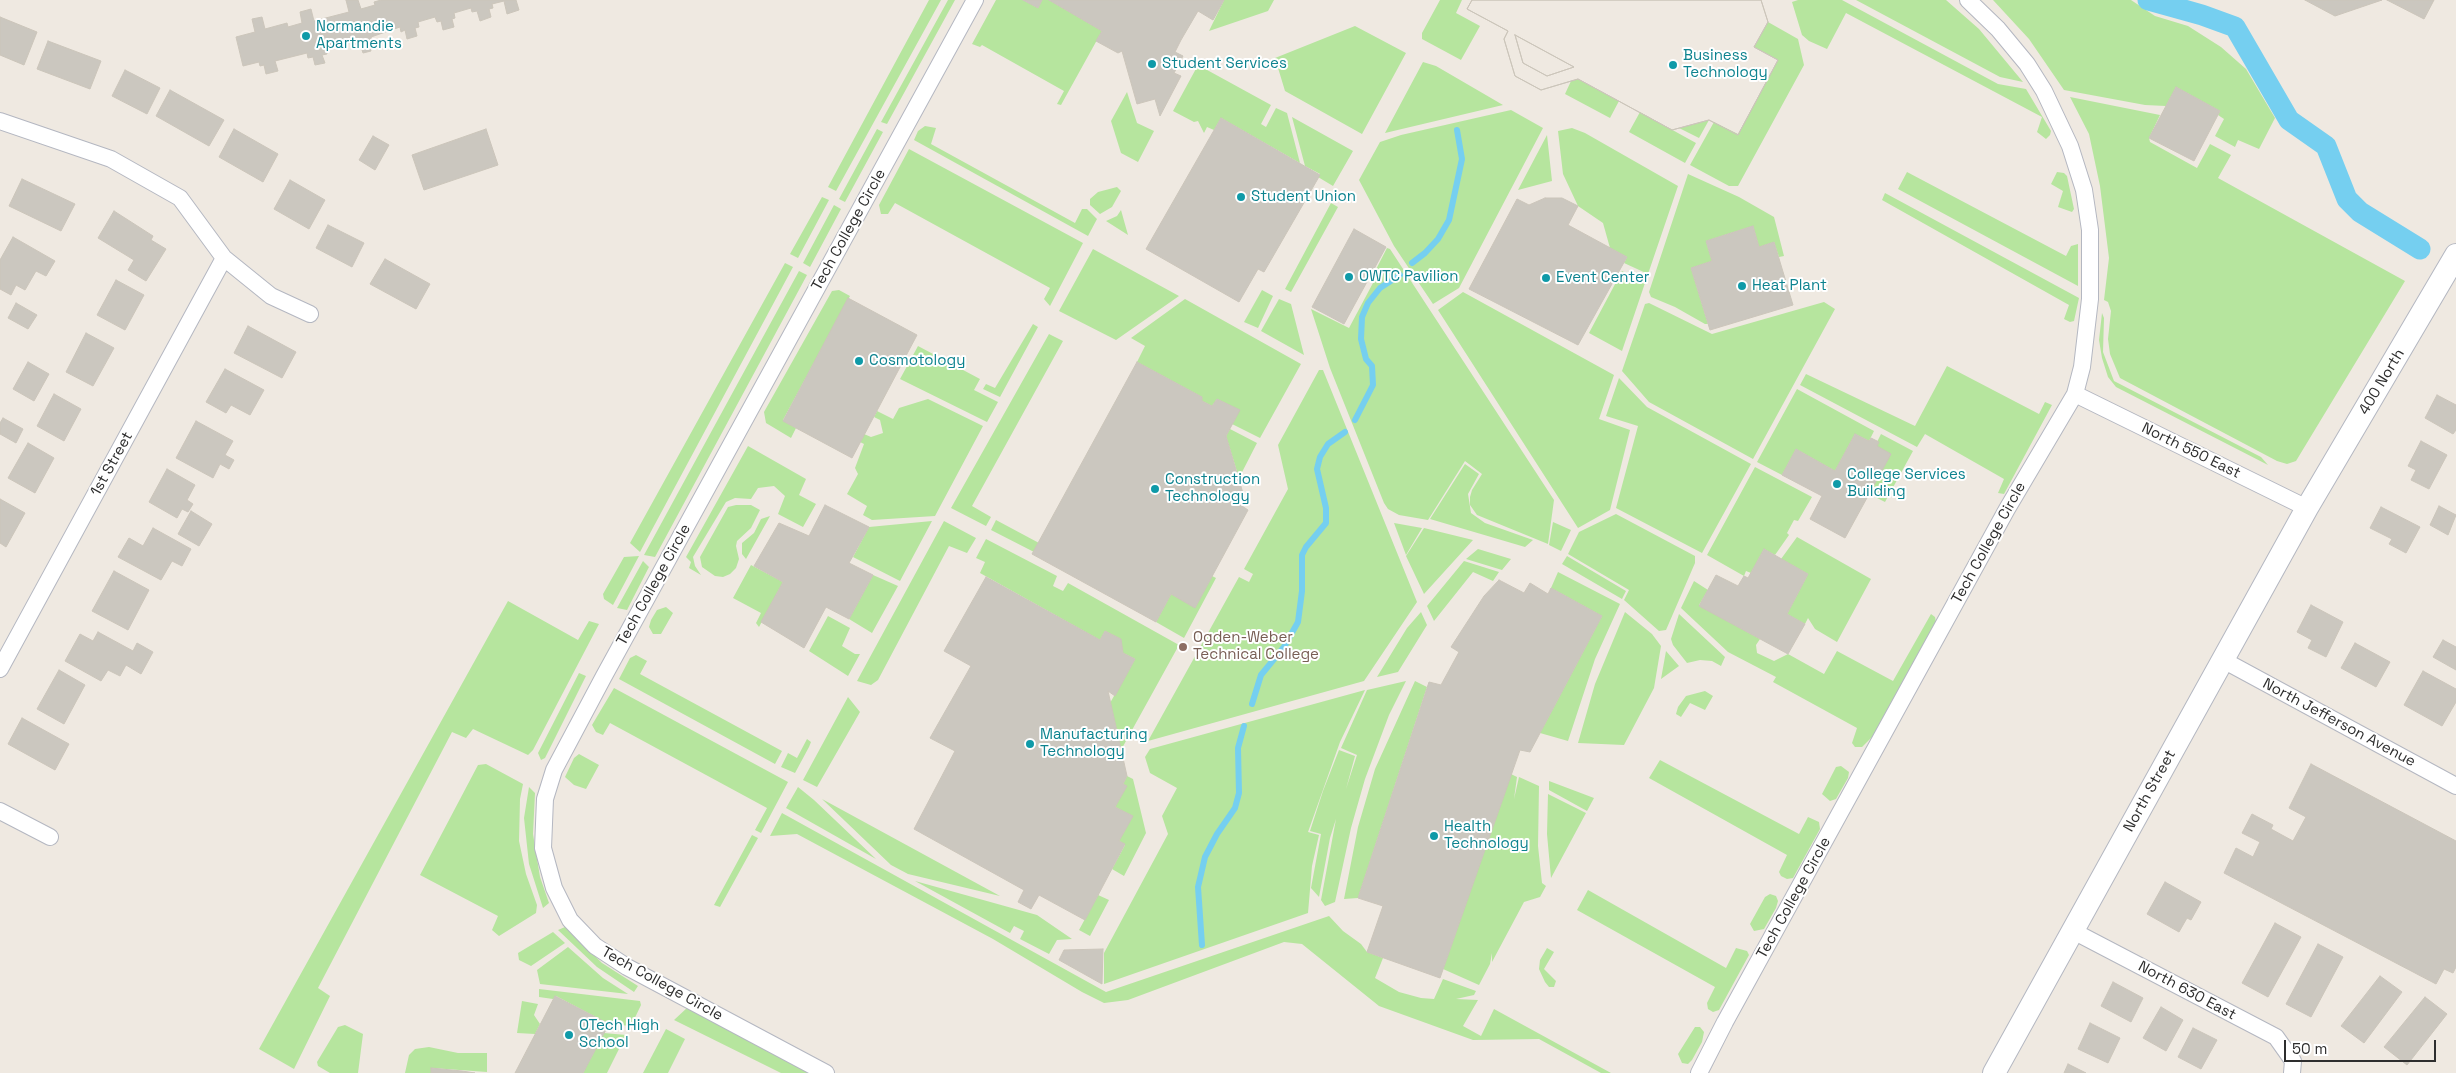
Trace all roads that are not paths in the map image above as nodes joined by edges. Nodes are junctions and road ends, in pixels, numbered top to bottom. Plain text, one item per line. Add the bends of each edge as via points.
1 (975, 0) edge
2 (1968, 0) edge
3 (0, 121) edge
4 (2456, 255) edge
5 (224, 258) junction
6 (310, 314) dead end
7 (2075, 394) junction
8 (2307, 508) junction
9 (2223, 660) junction
10 (0, 669) edge
11 (2456, 786) edge
12 (0, 811) edge
13 (50, 837) dead end
14 (2073, 931) junction
15 (2292, 1067) edge
16 (826, 1073) edge
17 (1699, 1073) edge
18 (1994, 1073) edge

1 - 16 street, Tech College Circle via 603,678 554,770 545,799 543,848 554,888 570,920 596,946 627,968
2 - 7 street, Tech College Circle via 1998,29 2044,91 2070,146 2084,190 2090,230 2090,299 2086,346
3 - 5 street via 112,159 180,198
4 - 8 main road, 400 North
5 - 6 street via 270,296
5 - 10 street, 1st Street
7 - 8 street, North 550 East
7 - 17 street, Tech College Circle via 2007,509
8 - 9 main road, North Street
9 - 11 street, North Jefferson Avenue
9 - 14 main road, North Street
12 - 13 street
14 - 15 street, North 630 East via 2276,1037
14 - 18 main road, North Street

